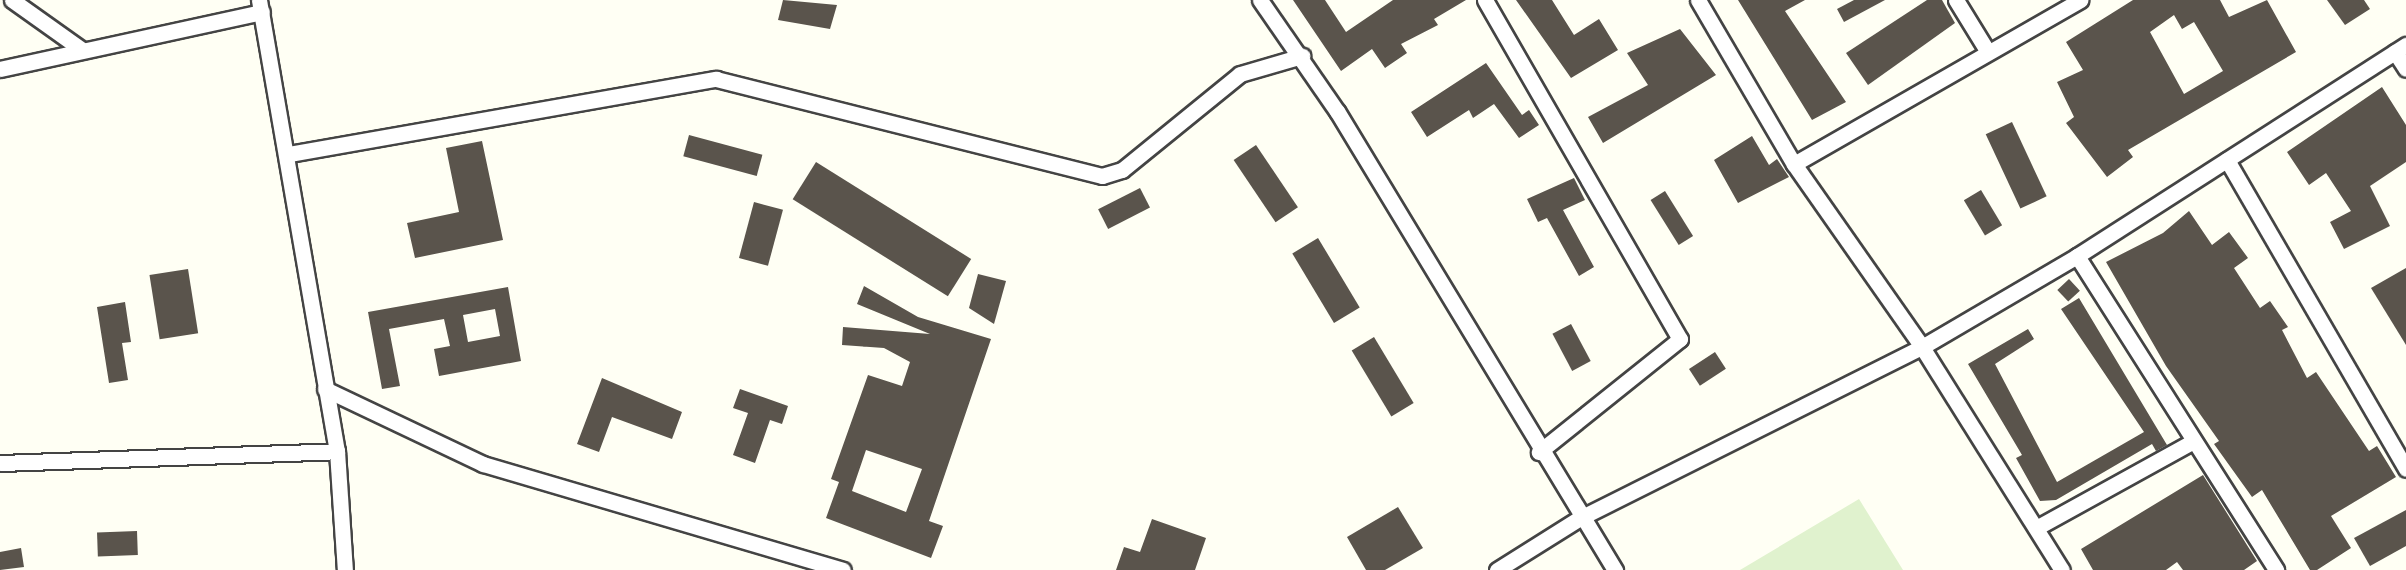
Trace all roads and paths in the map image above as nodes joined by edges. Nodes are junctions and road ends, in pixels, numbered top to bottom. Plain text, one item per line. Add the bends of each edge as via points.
1 (12, 0) edge
2 (1260, 0) edge
3 (1485, 0) edge
4 (1698, 0) edge
5 (1956, 0) edge
6 (2080, 0) edge
7 (260, 6) edge
8 (2401, 48) edge
9 (81, 50) junction
10 (1988, 52) junction
11 (1302, 56) junction
12 (0, 69) edge
13 (2406, 69) edge
14 (289, 154) junction
15 (2228, 160) junction
16 (1794, 164) junction
17 (2077, 256) junction
18 (1922, 347) junction
19 (325, 390) junction
20 (2192, 442) junction
21 (337, 451) junction
22 (1539, 452) junction
23 (0, 464) edge
24 (2406, 469) edge
25 (1580, 518) junction
26 (2036, 528) junction
27 (345, 570) edge
28 (843, 570) edge
29 (1497, 570) edge
30 (1616, 570) edge
31 (2062, 570) edge
32 (2276, 570) edge

1 - 9 street
2 - 11 street
3 - 22 street via 1680,339
4 - 16 street
5 - 10 street
6 - 10 street
7 - 9 street
7 - 14 street
8 - 13 street
8 - 15 street
9 - 12 street
10 - 16 street
11 - 14 street via 1240,74 1122,170 1102,176 716,79
11 - 22 street
14 - 19 street
15 - 17 street
15 - 24 street
16 - 18 street
17 - 18 street
17 - 20 street
18 - 25 street
18 - 26 street
19 - 21 street
19 - 28 street via 483,464
20 - 26 street
20 - 32 street
21 - 23 street
21 - 27 street
22 - 25 street
25 - 29 street
25 - 30 street
26 - 31 street

